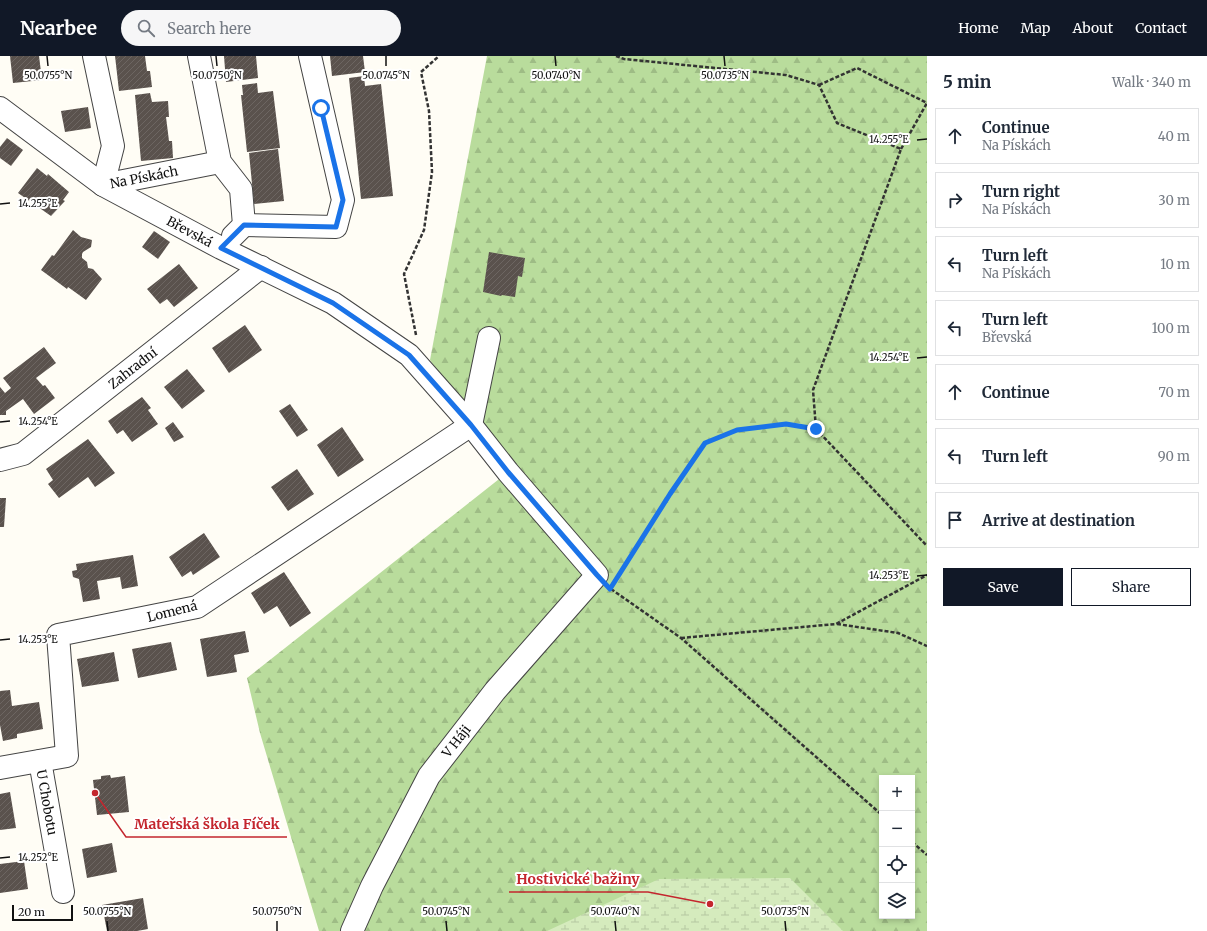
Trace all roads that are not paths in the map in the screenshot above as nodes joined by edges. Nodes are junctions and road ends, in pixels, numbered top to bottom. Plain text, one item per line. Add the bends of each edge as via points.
1 (94, 56) edge
2 (199, 56) edge
3 (310, 56) edge
4 (0, 108) edge
5 (220, 162) junction
6 (103, 185) junction
7 (244, 225) junction
8 (221, 248) junction
9 (261, 267) junction
10 (489, 338) dead end
11 (471, 425) junction
12 (0, 460) edge
13 (606, 578) joint
14 (40, 761) junction
15 (0, 768) edge
16 (63, 892) dead end
17 (352, 931) edge

1 - 6 street, Na Pískách via 113,146
2 - 5 street
3 - 7 street via 343,200 336,227
4 - 6 street, Břevská
5 - 6 street, Na Pískách
5 - 7 street via 241,189
6 - 8 street, Břevská
7 - 8 street
8 - 9 street, Břevská
9 - 11 street, Břevská via 333,303 409,355
9 - 12 street, Zahradní via 23,454
10 - 11 street
11 - 13 street, Břevská via 508,472
11 - 14 street, Lomená via 197,607 58,635 67,756
13 - 17 street, V Háji via 495,691 428,776
14 - 15 street, Lomená
14 - 16 street, U Chobotu

